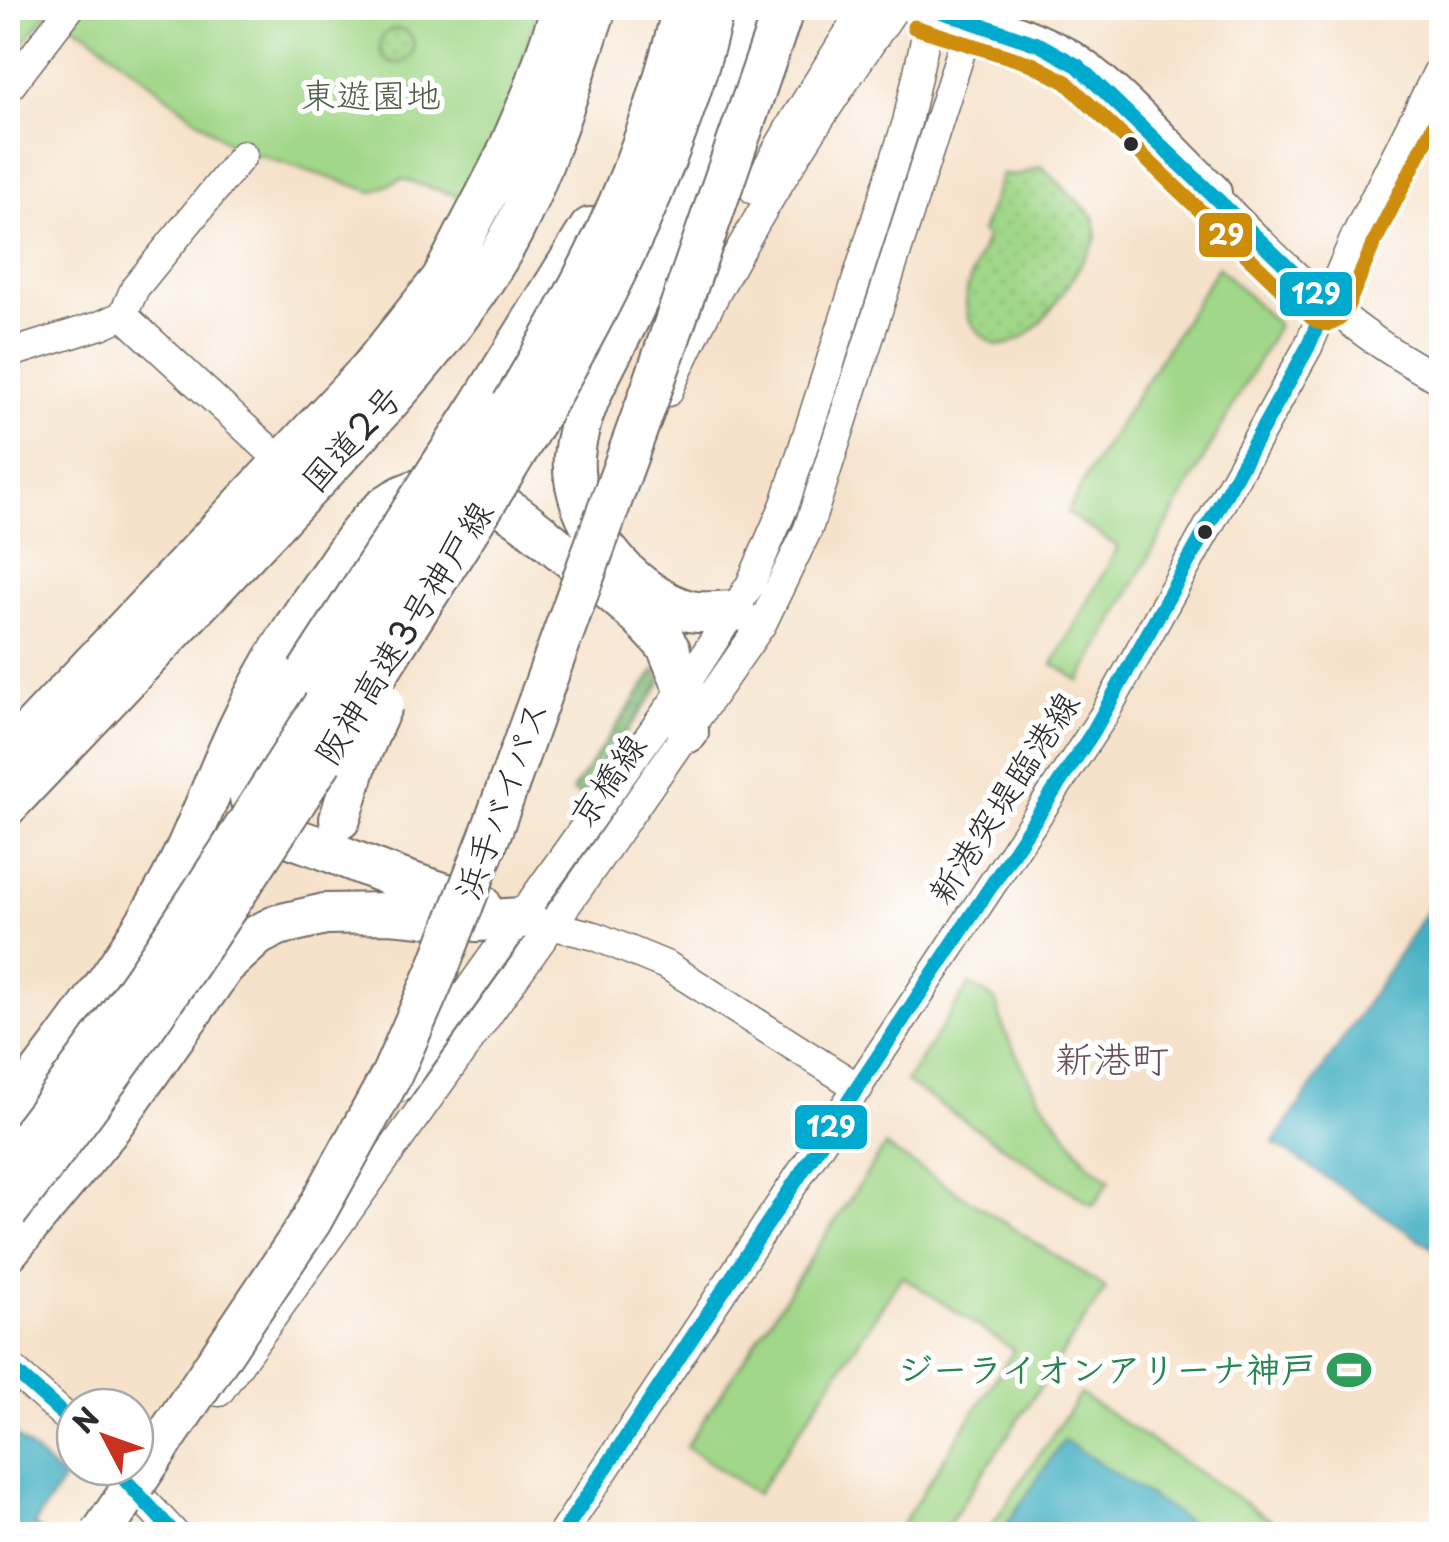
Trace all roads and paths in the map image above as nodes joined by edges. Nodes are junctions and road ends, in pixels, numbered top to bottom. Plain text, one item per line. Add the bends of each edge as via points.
1 (70, 8) edge
2 (562, 8) edge
3 (596, 8) edge
4 (744, 8) edge
5 (784, 8) edge
6 (794, 8) edge
7 (864, 8) edge
8 (922, 8) edge
9 (693, 12) edge
10 (973, 14) edge
11 (1442, 62) edge
12 (8, 89) edge
13 (243, 154) dead end
14 (1211, 194) joint
15 (1326, 304) junction
16 (123, 315) junction
17 (8, 354) edge
18 (1442, 380) edge
19 (651, 391) junction
20 (282, 462) junction
21 (502, 478) junction
22 (626, 485) junction
23 (615, 578) junction
24 (646, 603) junction
25 (735, 610) junction
26 (690, 611) junction
27 (670, 650) junction
28 (293, 661) junction
29 (684, 687) junction
30 (688, 732) junction
31 (8, 754) edge
32 (8, 805) edge
33 (340, 818) dead end
34 (536, 922) junction
35 (859, 1088) junction
36 (8, 1116) edge
37 (8, 1164) edge
38 (8, 1211) edge
39 (8, 1252) edge
40 (8, 1366) edge
41 (55, 1407) edge
42 (155, 1424) edge
43 (135, 1487) edge
44 (142, 1500) junction
45 (101, 1534) edge
46 (112, 1534) edge
47 (175, 1534) edge
48 (562, 1534) edge

1 - 12 street
2 - 20 highway, 国道2号 via 505,158 442,279
3 - 32 highway, 国道2号 via 514,229 476,290 401,387
4 - 23 highway via 694,168 578,429 574,460 581,510
5 - 19 highway, 浜手バイパス, bridge
6 - 22 highway, 浜手バイパス
7 - 19 street, bridge via 758,183
8 - 10 highway
8 - 22 street via 811,131 708,310
8 - 25 street, 京橋線 via 907,122 791,486
9 - 21 highway, 阪神高速3号神戸線, bridge via 678,127 640,226
9 - 28 highway, bridge via 576,252
9 - 37 highway, 阪神高速3号神戸線, bridge via 633,167 568,306 477,462 123,1009
10 - 14 highway via 1078,66
10 - 30 street, 京橋線 via 808,529 762,624
11 - 15 street, 新港突堤臨港線
13 - 16 street via 135,288
14 - 15 street
15 - 18 street via 1375,343
15 - 35 street, 新港突堤臨港線 via 1102,718
16 - 17 street
16 - 20 street
19 - 45 highway, 浜手バイパス, bridge via 493,827 391,1076 311,1221
20 - 31 highway, 国道2号
21 - 33 highway, bridge via 387,693
21 - 38 highway, 阪神高速3号神戸線, bridge via 206,940
22 - 46 highway, 浜手バイパス, bridge via 460,937 399,1079 286,1278
23 - 24 highway
23 - 26 highway
23 - 27 highway
23 - 28 highway via 474,491 415,491 368,522
24 - 26 highway
24 - 27 highway
25 - 26 highway
25 - 29 street, 京橋線
27 - 29 highway
28 - 34 highway via 250,775 249,798 260,818 282,833 408,882
28 - 36 highway via 240,724 158,904
29 - 30 highway
29 - 34 street, 京橋線
30 - 34 street, 京橋線
34 - 35 street via 668,966
34 - 39 highway via 362,912 325,914 258,935 232,958 107,1132
34 - 42 street, 京橋線
34 - 44 street, 京橋線
35 - 48 street, 新港突堤臨港線
40 - 41 street
43 - 44 street
44 - 47 street

